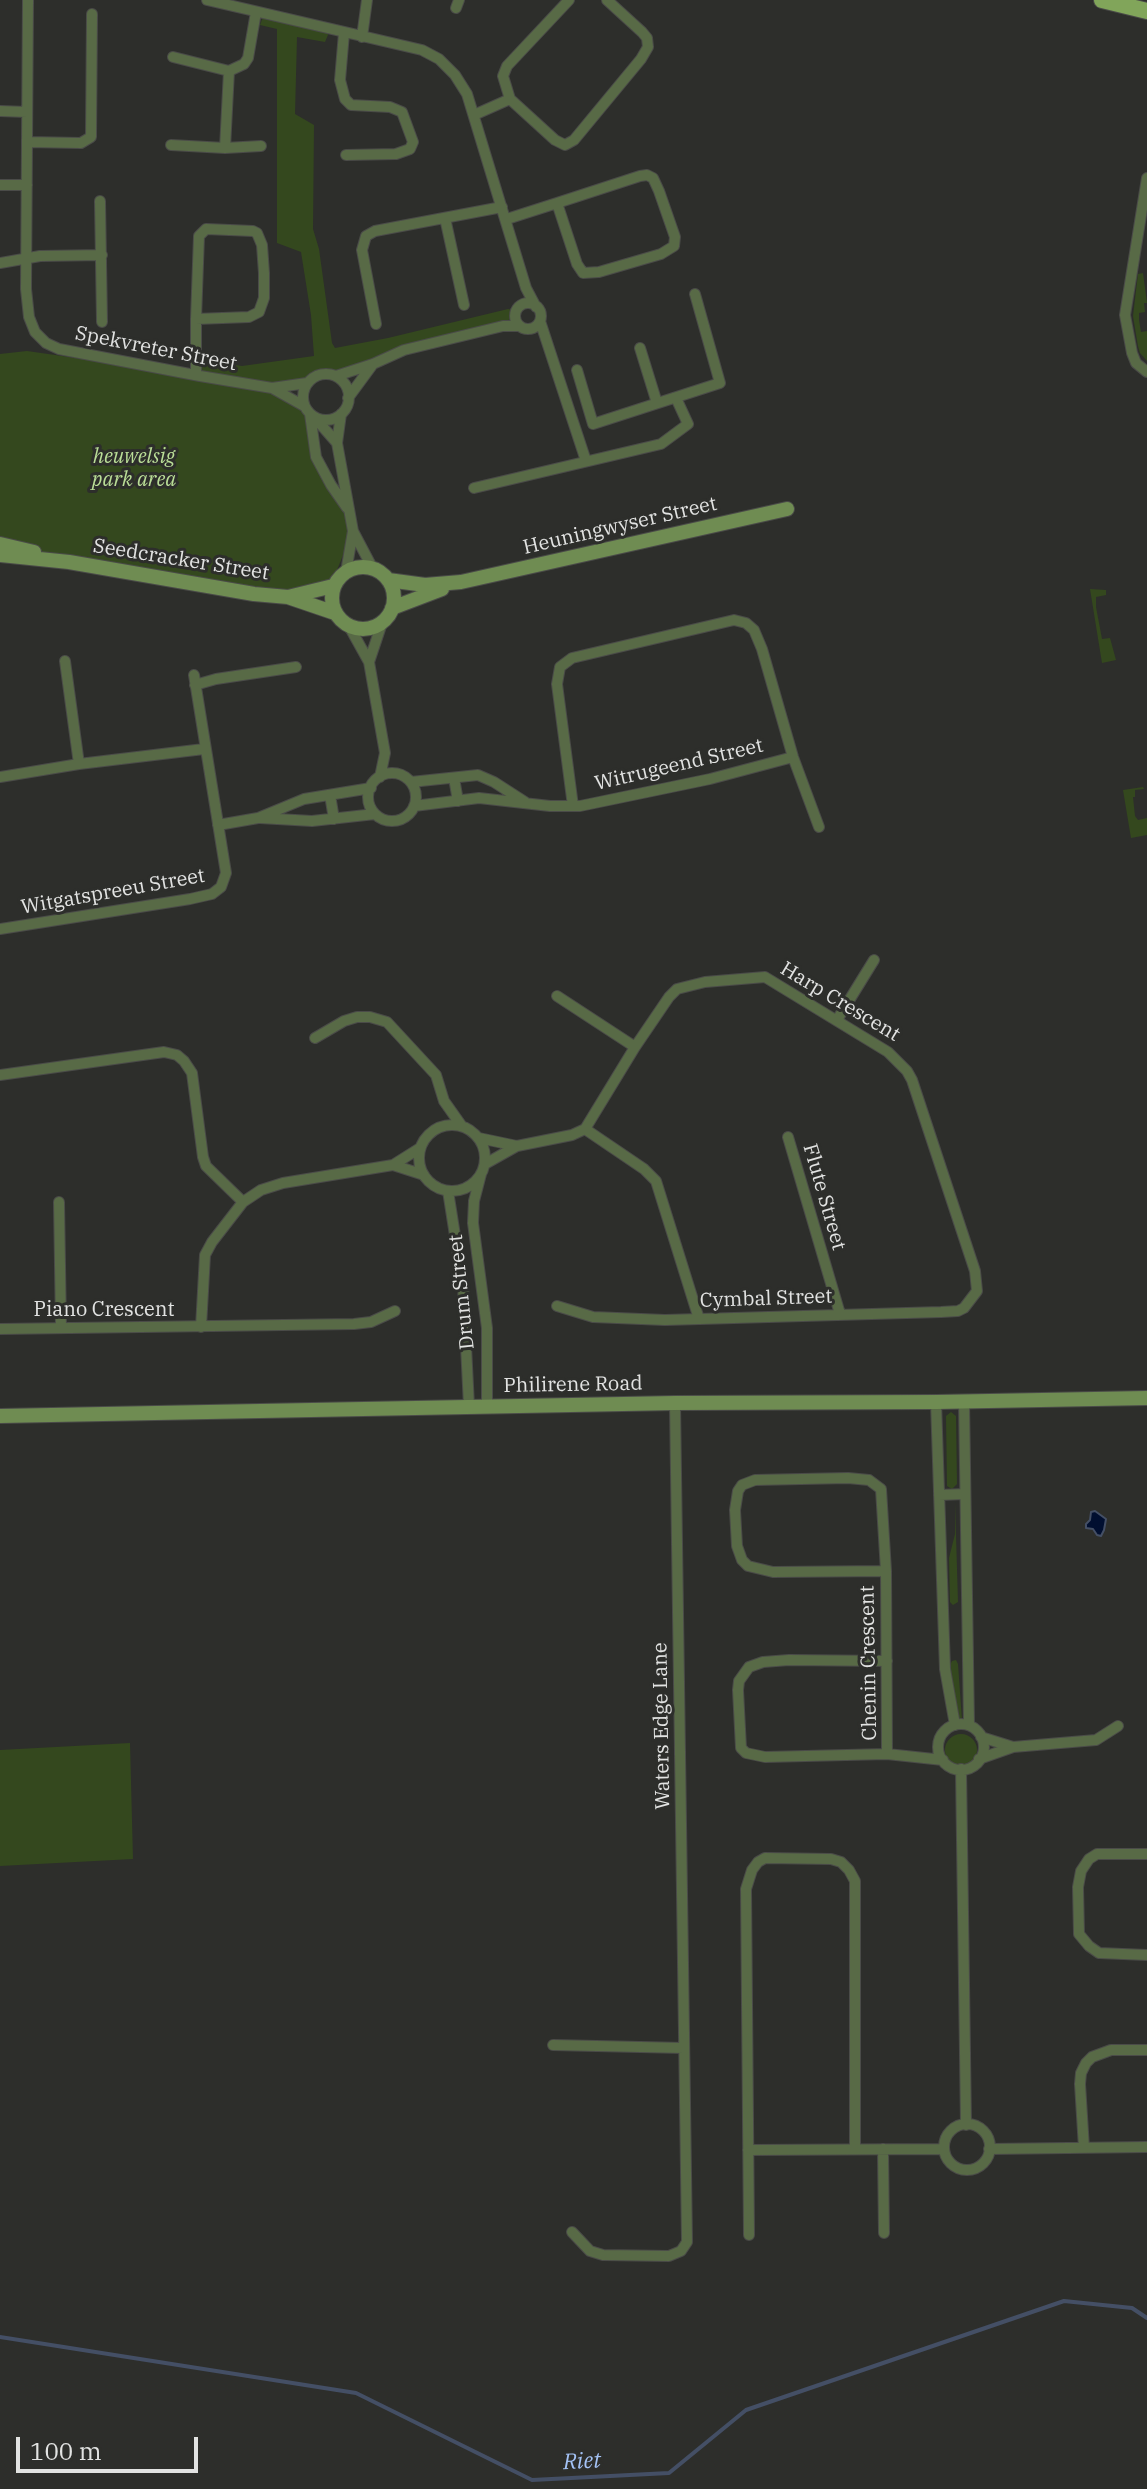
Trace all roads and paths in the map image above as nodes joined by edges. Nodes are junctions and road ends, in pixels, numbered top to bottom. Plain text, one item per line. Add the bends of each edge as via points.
1 (28, 0) edge
2 (207, 0) edge
3 (367, 0) edge
4 (569, 0) edge
5 (607, 0) edge
6 (1102, 0) edge
7 (1147, 11) edge
8 (256, 12) junction
9 (92, 14) dead end
10 (344, 33) junction
11 (362, 37) junction
12 (173, 57) dead end
13 (229, 71) junction
14 (510, 99) junction
15 (0, 111) edge
16 (27, 112) junction
17 (474, 115) junction
18 (27, 142) junction
19 (171, 145) dead end
20 (261, 146) dead end
21 (225, 148) junction
22 (346, 155) dead end
23 (1146, 184) edge
24 (0, 185) edge
25 (27, 185) junction
26 (100, 201) dead end
27 (557, 203) junction
28 (502, 207) junction
29 (445, 218) junction
30 (507, 219) junction
31 (102, 255) junction
32 (28, 258) junction
33 (0, 263) edge
34 (526, 288) junction
35 (695, 294) dead end
36 (464, 305) dead end
37 (524, 305) junction
38 (536, 307) junction
39 (196, 319) junction
40 (540, 321) junction
41 (102, 322) dead end
42 (376, 324) dead end
43 (522, 324) junction
44 (547, 339) junction
45 (640, 348) dead end
46 (373, 364) junction
47 (577, 370) dead end
48 (1147, 372) edge
49 (196, 375) junction
50 (336, 376) junction
51 (307, 383) junction
52 (272, 388) junction
53 (348, 398) junction
54 (676, 398) junction
55 (657, 403) junction
56 (309, 412) junction
57 (341, 414) junction
58 (337, 443) junction
59 (586, 461) junction
60 (474, 488) dead end
61 (787, 509) dead end
62 (348, 510) junction
63 (353, 531) junction
64 (0, 544) edge
65 (0, 555) edge
66 (69, 562) junction
67 (373, 569) junction
68 (346, 572) junction
69 (388, 580) junction
70 (461, 582) junction
71 (333, 586) junction
72 (288, 597) junction
73 (392, 608) junction
74 (335, 613) junction
75 (382, 623) junction
76 (349, 626) junction
77 (65, 661) dead end
78 (369, 662) junction
79 (296, 667) dead end
80 (204, 749) junction
81 (385, 753) junction
82 (793, 757) junction
83 (79, 764) junction
84 (0, 777) edge
85 (380, 777) junction
86 (454, 778) junction
87 (407, 779) junction
88 (371, 788) junction
89 (330, 795) junction
90 (458, 801) junction
91 (527, 803) junction
92 (414, 806) junction
93 (573, 806) junction
94 (375, 814) junction
95 (258, 818) junction
96 (334, 819) junction
97 (218, 825) junction
98 (819, 827) dead end
99 (0, 929) edge
100 (874, 960) dead end
101 (557, 996) dead end
102 (837, 1020) junction
103 (315, 1038) dead end
104 (635, 1047) junction
105 (0, 1075) edge
106 (444, 1101) junction
107 (461, 1125) junction
108 (585, 1129) junction
109 (433, 1130) junction
110 (788, 1137) dead end
111 (479, 1138) junction
112 (517, 1146) junction
113 (420, 1148) junction
114 (393, 1165) junction
115 (483, 1169) junction
116 (424, 1175) junction
117 (448, 1191) junction
118 (59, 1202) dead end
119 (243, 1202) junction
120 (484, 1296) junction
121 (464, 1297) junction
122 (974, 1298) joint
123 (557, 1306) dead end
124 (395, 1311) dead end
125 (840, 1314) junction
126 (699, 1319) junction
127 (201, 1327) junction
128 (61, 1328) junction
129 (0, 1329) edge
130 (1147, 1398) edge
131 (964, 1401) junction
132 (936, 1402) junction
133 (675, 1403) junction
134 (469, 1406) junction
135 (487, 1406) junction
136 (0, 1416) edge
137 (965, 1494) junction
138 (939, 1495) junction
139 (886, 1571) junction
140 (887, 1661) junction
141 (955, 1725) junction
142 (969, 1725) junction
143 (1118, 1726) dead end
144 (981, 1737) junction
145 (938, 1745) junction
146 (1013, 1747) junction
147 (887, 1754) junction
148 (904, 1755) junction
149 (979, 1759) junction
150 (943, 1760) junction
151 (961, 1769) junction
152 (1147, 1854) edge
153 (1147, 1955) edge
154 (553, 2045) dead end
155 (684, 2048) junction
156 (1147, 2050) edge
157 (966, 2125) junction
158 (1147, 2147) edge
159 (855, 2148) junction
160 (1084, 2148) junction
161 (883, 2149) junction
162 (944, 2149) junction
163 (989, 2149) junction
164 (748, 2150) junction
165 (572, 2232) dead end
166 (884, 2233) dead end
167 (749, 2235) dead end

1 - 16 street, Spekvreter Street
2 - 8 street
3 - 11 street
4 - 14 street via 504,70
5 - 14 street via 642,32 648,47 574,140 565,145 555,140
6 - 7 main road
8 - 10 street
8 - 13 street via 248,58
9 - 18 street via 91,137 81,143
10 - 11 street
10 - 22 street via 340,80 345,99 351,105 402,112 413,142 396,154
11 - 17 street via 439,59 462,86
12 - 13 street
13 - 21 street
14 - 17 street
15 - 16 street
16 - 18 street, Spekvreter Street
17 - 28 street
18 - 25 street, Spekvreter Street
19 - 21 street
20 - 21 street
23 - 48 street via 1125,315 1132,353
24 - 25 street
25 - 32 street, Spekvreter Street
26 - 31 street
27 - 27 street via 583,273 674,246 650,176
27 - 30 street
28 - 29 street
28 - 30 street
29 - 36 street
29 - 42 street via 366,236 362,250
30 - 34 street
31 - 32 street
31 - 41 street
32 - 33 street
32 - 49 street, Spekvreter Street via 29,317 46,343
34 - 37 street
34 - 38 street
35 - 54 street via 720,383
37 - 38 street
37 - 43 street via 519,307
38 - 40 street
39 - 39 street via 201,233 257,233 264,273 259,312
39 - 49 street
40 - 43 street
40 - 44 street
43 - 44 street
43 - 46 street via 404,350
44 - 59 street
45 - 55 street
46 - 50 street
46 - 53 street
47 - 55 street via 593,424
49 - 52 street, Spekvreter Street
50 - 51 street via 320,374
50 - 53 street
51 - 52 street, Spekvreter Street
51 - 56 street via 303,393
52 - 56 street, Spekvreter Street
53 - 57 street
54 - 55 street
54 - 59 street via 688,424 668,440
56 - 57 street via 326,420
56 - 58 street
56 - 62 street via 316,457
57 - 58 street
58 - 62 street
59 - 60 street
61 - 70 street, Heuningwyser Street
62 - 63 street
63 - 67 street
63 - 68 street
64 - 66 street, Seedcracker Street
65 - 66 street, Seedcracker Street
66 - 72 street, Seedcracker Street
67 - 68 street
67 - 69 street
68 - 71 street
69 - 70 street, Heuningwyser Street via 418,585
69 - 73 street
70 - 73 street, Heuningwyser Street
71 - 72 street, Seedcracker Street
71 - 74 street
72 - 74 street, Seedcracker Street
73 - 75 street
74 - 76 street
75 - 76 street via 366,630
75 - 78 street
76 - 78 street
77 - 83 street
78 - 81 street
79 - 80 street via 194,680
80 - 83 street
80 - 97 street
81 - 85 street
81 - 87 street
82 - 93 street, Witrugeend Street
82 - 93 street, Witrugeend Street via 754,630 724,621 572,658 560,667 557,684
82 - 98 street
83 - 84 street
85 - 87 street
85 - 88 street
86 - 87 street, Witrugeend Street
86 - 90 street
86 - 91 street, Witrugeend Street via 484,777
87 - 92 street via 416,794
88 - 89 street
88 - 94 street
89 - 95 street
89 - 96 street
90 - 91 street, Witrugeend Street
90 - 92 street, Witrugeend Street
91 - 93 street, Witrugeend Street
92 - 94 street via 397,820
94 - 96 street
95 - 96 street
95 - 97 street
97 - 99 street, Witgatspreeu Street via 226,873 218,891
100 - 102 street
101 - 104 street
102 - 104 street, Harp Crescent via 765,977 705,982 669,997
102 - 122 street, Harp Crescent via 895,1057 912,1080 975,1271
103 - 106 street via 344,1021 380,1018 436,1075
104 - 108 street, Harp Crescent
105 - 119 street via 164,1052 177,1055 192,1073 206,1166
106 - 107 street
106 - 109 street
107 - 109 street
107 - 111 street
108 - 112 street
108 - 126 street via 656,1181
109 - 113 street
110 - 125 street, Flute Street
111 - 112 street
111 - 115 street via 485,1150
112 - 115 street
113 - 114 street
113 - 116 street
114 - 116 street
114 - 119 street via 283,1183
115 - 117 street via 477,1181
115 - 120 street, Drum Street via 473,1223
116 - 117 street
117 - 121 street, Drum Street
118 - 128 street
119 - 127 street, Piano Crescent via 205,1255
120 - 121 street
120 - 135 street, Drum Street
121 - 134 street, Drum Street
122 - 125 street, Cymbal Street via 958,1311
123 - 126 street, Cymbal Street via 593,1317
124 - 127 street via 362,1323
125 - 126 street, Cymbal Street
127 - 128 street, Piano Crescent
128 - 129 street, Piano Crescent
130 - 131 street, Philirene Road
131 - 132 street, Philirene Road
131 - 137 street
132 - 133 street, Philirene Road
132 - 138 street
133 - 135 street, Philirene Road
133 - 155 street, Waters Edge Lane
134 - 135 street, Philirene Road
134 - 136 street, Philirene Road
137 - 138 street
137 - 142 street
138 - 141 street via 945,1669
139 - 139 street, Chenin Crescent via 883,1498 875,1483 848,1478 755,1480 738,1491 737,1546 748,1566 773,1572
139 - 140 street, Chenin Crescent
140 - 147 street, Chenin Crescent
140 - 147 street via 763,1662 749,1667 738,1690 740,1744 746,1753
141 - 142 street
141 - 145 street via 943,1732
142 - 144 street
143 - 146 street via 1096,1740
144 - 146 street
144 - 149 street
145 - 148 street
145 - 150 street
146 - 149 street
147 - 148 street
148 - 150 street
149 - 151 street
150 - 151 street
151 - 157 street
152 - 153 street via 1097,1854 1081,1871 1078,1887 1079,1934 1089,1946 1099,1953
154 - 155 street
155 - 165 street, Waters Edge Lane via 685,2247 669,2256 603,2255 590,2251
156 - 160 street via 1111,2050 1086,2063 1080,2084
157 - 162 street via 949,2133
157 - 163 street via 984,2133
158 - 160 street
159 - 161 street
159 - 164 street
159 - 164 street via 855,1881 841,1862 777,1857 758,1862 746,1889
160 - 163 street
161 - 162 street
161 - 166 street
162 - 163 street via 951,2164 967,2170 983,2163
164 - 167 street

